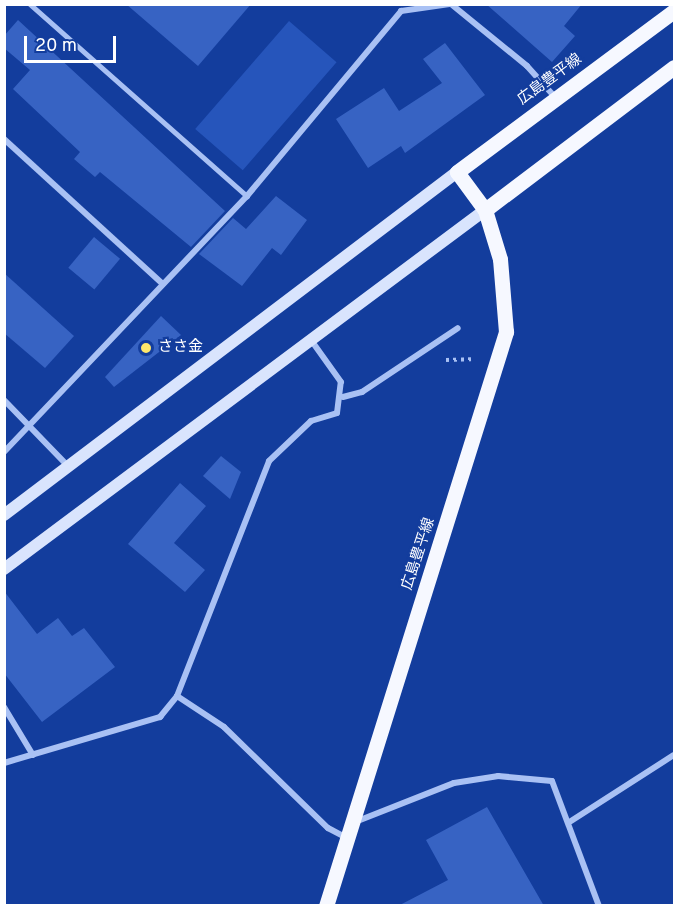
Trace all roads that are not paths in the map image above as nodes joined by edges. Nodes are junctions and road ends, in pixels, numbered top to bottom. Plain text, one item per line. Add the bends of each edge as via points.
1 (30, 4) edge
2 (451, 4) edge
3 (675, 11) edge
4 (675, 67) edge
5 (556, 97) junction
6 (4, 139) edge
7 (457, 172) junction
8 (247, 196) junction
9 (485, 210) junction
10 (163, 284) junction
11 (458, 328) dead end
12 (310, 339) junction
13 (343, 397) junction
14 (4, 400) edge
15 (31, 425) junction
16 (4, 452) edge
17 (68, 466) junction
18 (4, 515) edge
19 (4, 569) edge
20 (177, 696) junction
21 (4, 707) edge
22 (33, 755) junction
23 (675, 755) edge
24 (4, 763) edge
25 (571, 821) junction
26 (350, 831) junction
27 (326, 906) edge
28 (599, 906) edge

1 - 8 lane
2 - 5 street via 527,66
2 - 8 street via 401,11
3 - 5 main road, 広島豊平線
4 - 9 main road
5 - 7 main road, 広島豊平線
6 - 10 street
7 - 9 main road, 広島豊平線
7 - 17 street
8 - 10 street
9 - 12 street
9 - 26 main road, 広島豊平線 via 507,297 506,332
10 - 15 street
11 - 13 street via 362,392
12 - 13 street via 341,382
12 - 19 street
13 - 20 street via 337,413 311,421 269,461
14 - 15 street
15 - 16 street
15 - 17 street
17 - 18 street
20 - 22 street via 160,717
20 - 26 street via 224,727 328,828
21 - 22 street
22 - 24 street
23 - 25 street
25 - 26 street via 552,781 498,776 454,783
25 - 28 street
26 - 27 main road, 広島豊平線

